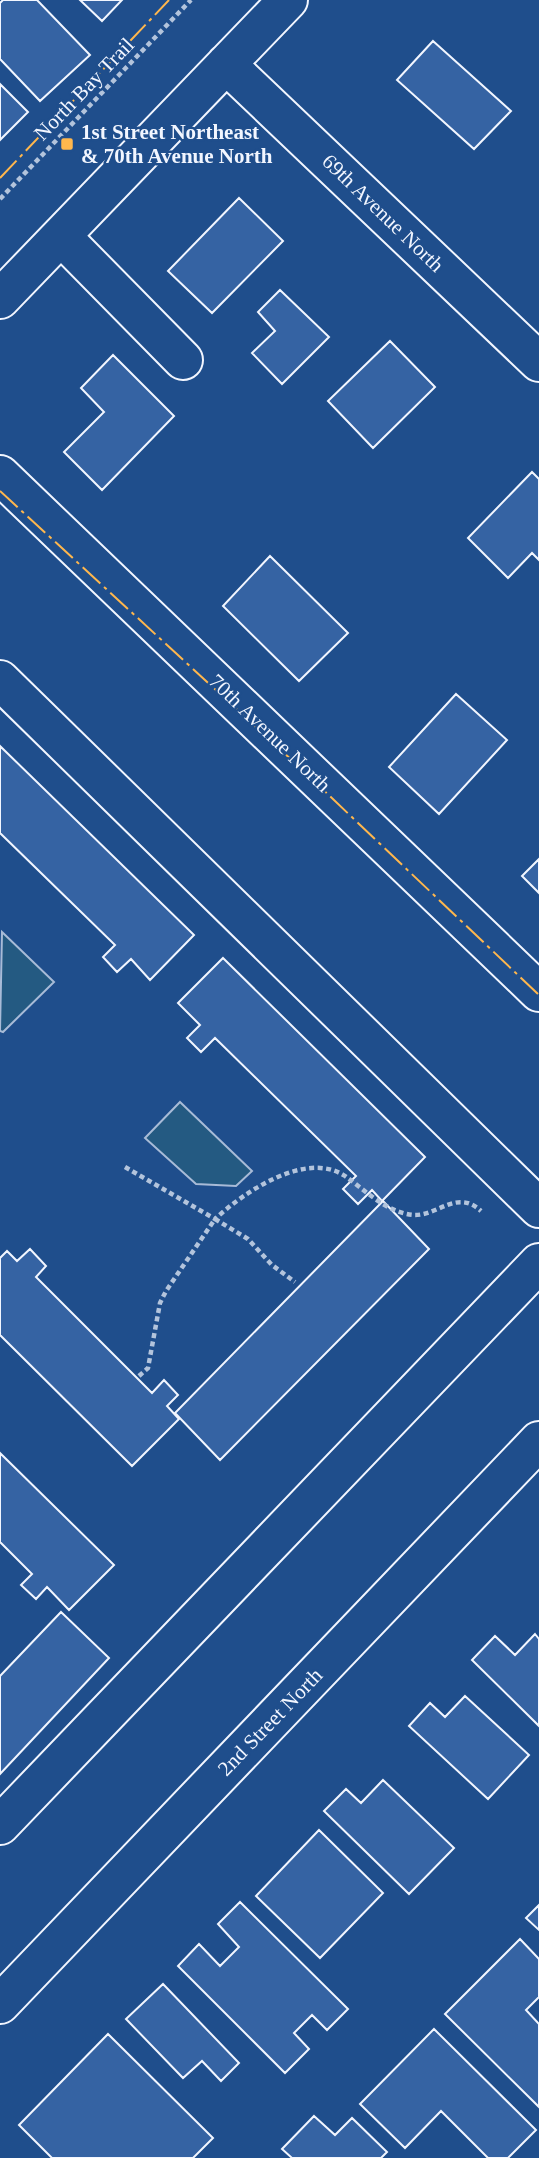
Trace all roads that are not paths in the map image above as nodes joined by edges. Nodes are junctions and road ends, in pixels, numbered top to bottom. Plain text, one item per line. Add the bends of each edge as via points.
1 (288, 0) edge
2 (226, 64) junction
3 (61, 236) junction
4 (0, 299) edge
5 (183, 360) dead end
6 (539, 362) edge
7 (0, 475) edge
8 (0, 680) edge
9 (539, 992) edge
10 (539, 1208) edge
11 (539, 1263) edge
12 (539, 1441) edge
13 (0, 1825) edge
14 (0, 2004) edge

1 - 2 street
2 - 3 street
2 - 6 street, 69th Avenue North
3 - 4 street
3 - 5 street
7 - 9 street, 70th Avenue North
8 - 10 street
11 - 13 street
12 - 14 street, 2nd Street North

